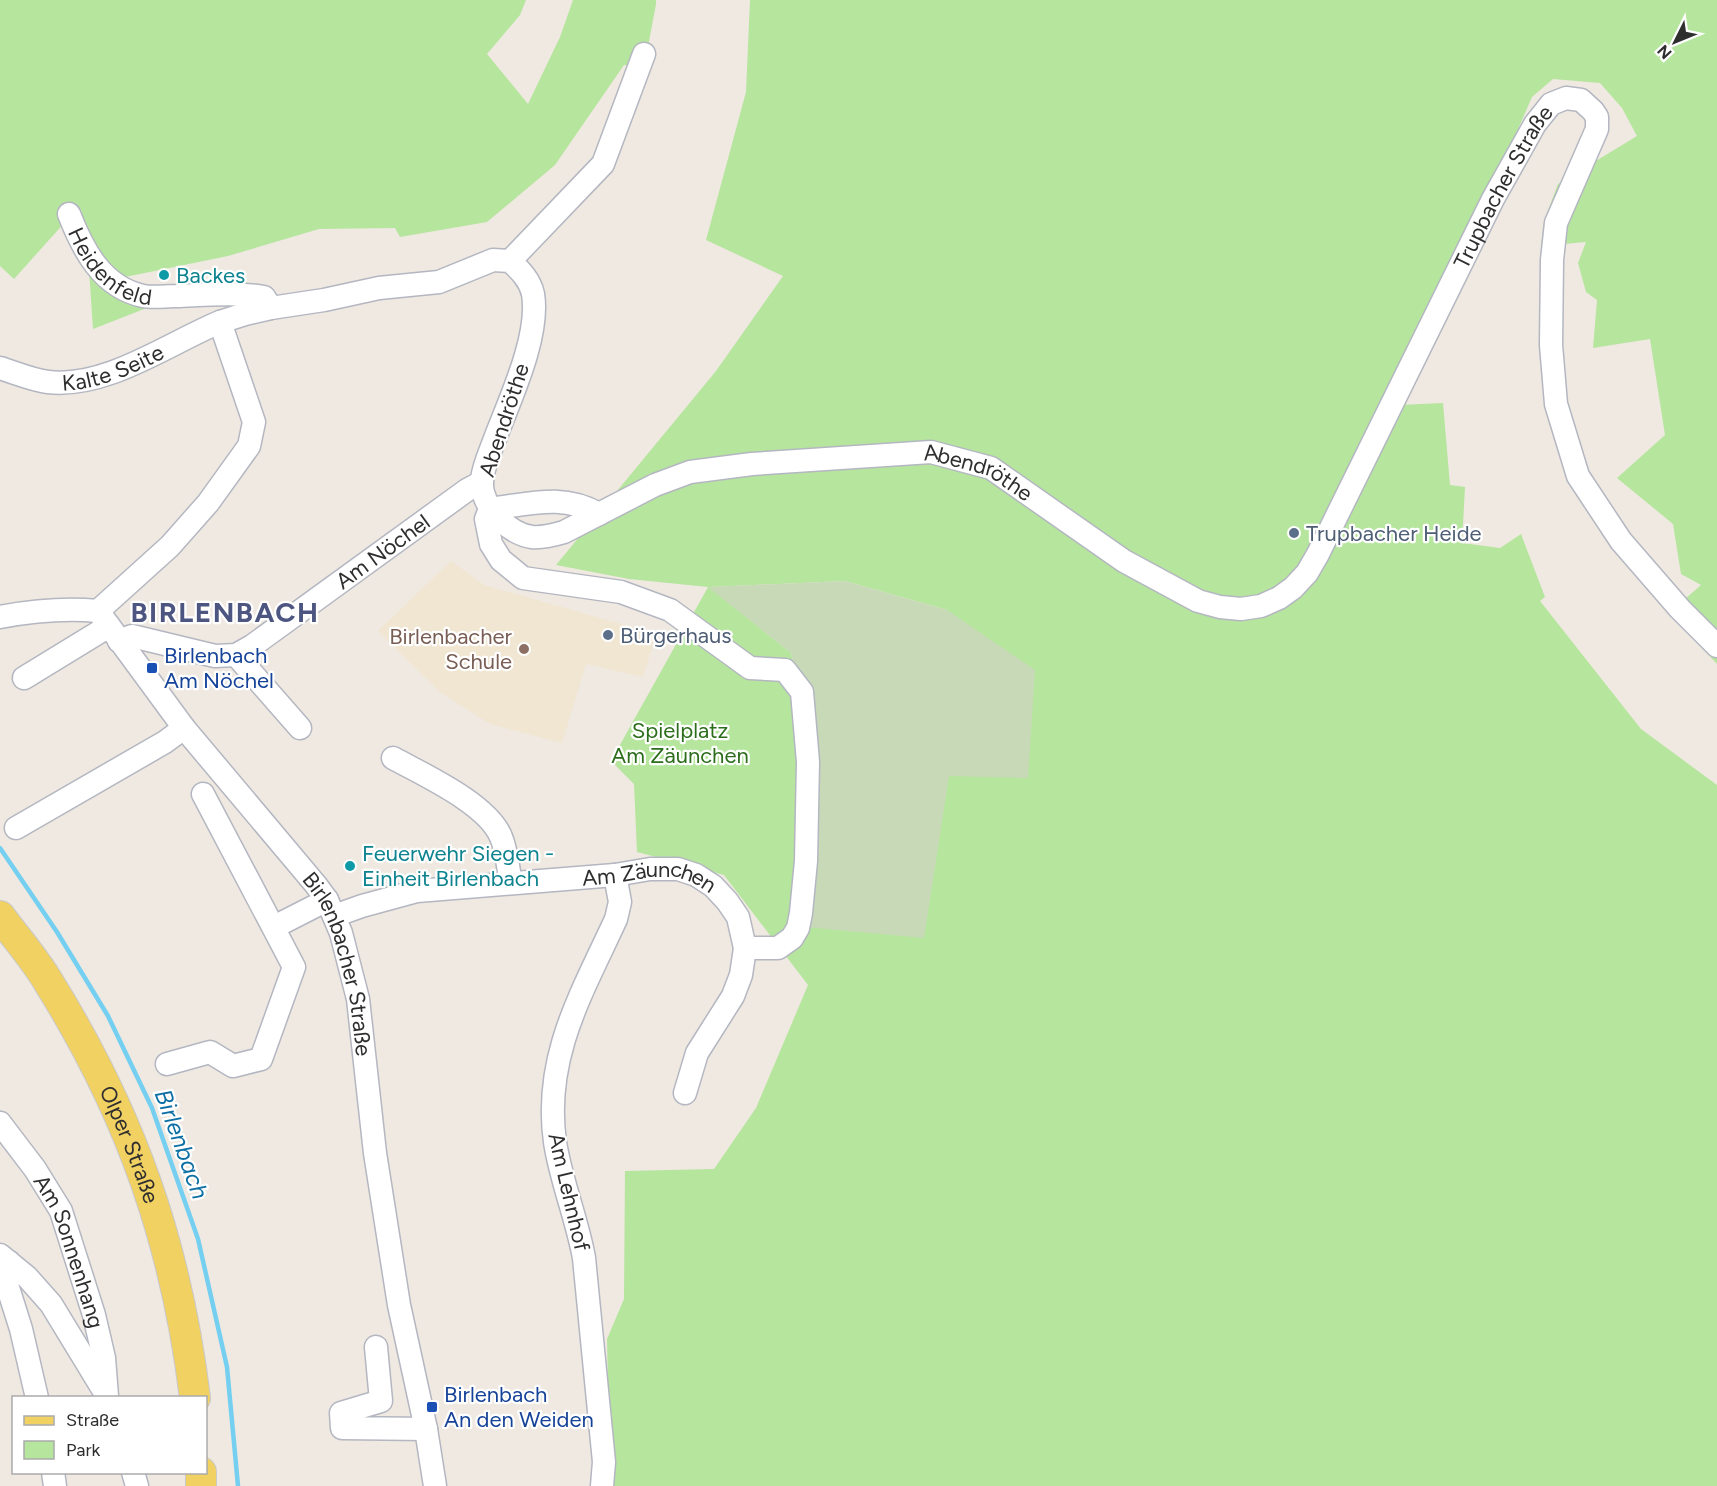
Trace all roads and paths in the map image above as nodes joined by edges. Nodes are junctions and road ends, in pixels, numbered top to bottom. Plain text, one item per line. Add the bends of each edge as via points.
1 (644, 54) dead end
2 (69, 214) dead end
3 (510, 261) junction
4 (271, 308) junction
5 (220, 322) junction
6 (0, 368) edge
7 (482, 482) junction
8 (490, 509) junction
9 (599, 514) junction
10 (1261, 606) joint
11 (0, 617) edge
12 (109, 626) junction
13 (1717, 646) edge
14 (236, 655) junction
15 (24, 678) dead end
16 (184, 728) junction
17 (300, 728) dead end
18 (393, 758) dead end
19 (203, 794) dead end
20 (16, 828) dead end
21 (615, 874) junction
22 (511, 883) junction
23 (331, 908) junction
24 (0, 916) edge
25 (274, 927) junction
26 (745, 948) junction
27 (167, 1064) dead end
28 (685, 1093) dead end
29 (0, 1123) edge
30 (4, 1259) edge
31 (376, 1347) dead end
32 (37, 1396) edge
33 (106, 1396) edge
34 (107, 1396) edge
35 (195, 1396) edge
36 (426, 1429) junction
37 (435, 1486) edge
38 (602, 1486) edge

1 - 3 street via 603,164
2 - 4 street, Heidenfeld via 95,266 120,288 145,297 244,294 264,297
3 - 4 street via 493,260 439,282 379,288
3 - 7 street, Abendröthe via 524,274 533,293 534,313 519,376
4 - 5 street
5 - 6 street, Kalte Seite via 124,368 89,379 49,382
5 - 12 street via 254,422 249,446
7 - 8 street, Abendröthe
7 - 14 street, Am Nöchel
8 - 9 street via 562,500
8 - 9 street, Abendröthe via 505,525 532,537 564,532
8 - 26 street via 486,519 491,543 501,560 523,578 621,592 670,610 750,668 786,670 802,692 808,790 806,861 798,928 778,948
9 - 10 street, Abendröthe via 690,472 931,452 991,468 1124,561 1198,601 1241,609
10 - 13 street, Trupbacher Straße via 1293,588 1318,554 1493,199 1535,124 1551,104 1566,98 1581,100 1593,111 1597,129 1556,223 1551,345 1556,404 1578,476 1621,541
11 - 12 street via 81,610
12 - 14 street via 132,636 215,656
12 - 15 street
12 - 16 street, Birlenbacher Straße
14 - 17 street
16 - 20 street
16 - 23 street, Birlenbacher Straße via 296,860
18 - 22 street via 489,817 501,837
19 - 25 street
21 - 22 street, Am Zäunchen
21 - 26 street, Am Zäunchen via 678,869 696,875 713,886 738,917
21 - 38 street, Am Lehnhof via 620,902 616,919 564,1034 552,1112 555,1143 584,1258 604,1462
22 - 23 street, Am Zäunchen via 417,891 362,906
23 - 25 street, Am Zäunchen
23 - 36 street, Birlenbacher Straße via 358,999 377,1165 399,1305
24 - 35 main road, Olper Straße via 48,980 125,1125 155,1204 177,1284
25 - 27 street via 294,967 261,1059 233,1066 210,1052
26 - 28 street, Am Zäunchen via 733,996 697,1053
29 - 34 street, Am Sonnenhang via 61,1211 94,1315
30 - 32 street via 4,1275
30 - 33 street via 51,1304
31 - 36 street via 381,1401 341,1413 342,1428
36 - 37 street, Birlenbacher Straße

